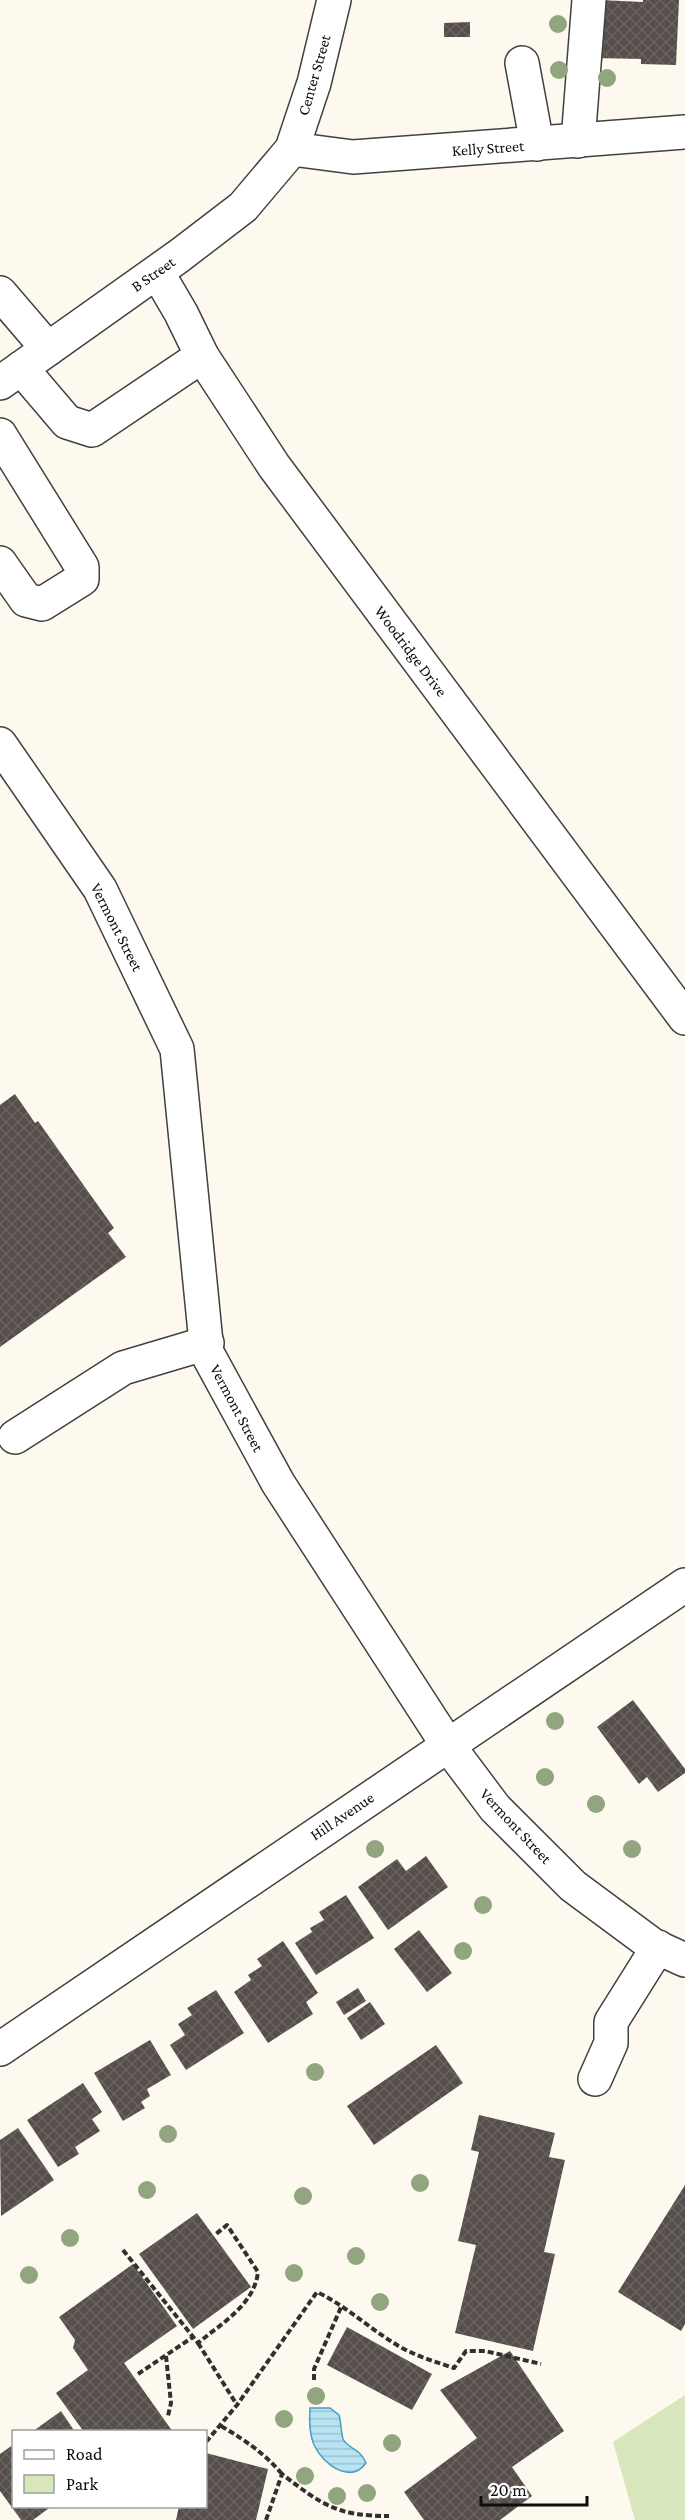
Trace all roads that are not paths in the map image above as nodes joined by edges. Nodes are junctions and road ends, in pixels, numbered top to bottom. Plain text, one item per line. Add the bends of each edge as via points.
1 (334, 0) edge
2 (589, 0) edge
3 (522, 63) dead end
4 (685, 132) edge
5 (578, 141) junction
6 (537, 144) junction
7 (292, 149) junction
8 (157, 272) junction
9 (0, 294) edge
10 (48, 349) junction
11 (202, 356) junction
12 (11, 376) edge
13 (0, 435) edge
14 (0, 563) edge
15 (0, 744) edge
16 (685, 1018) edge
17 (207, 1343) junction
18 (15, 1437) dead end
19 (685, 1585) edge
20 (447, 1744) junction
21 (673, 1955) edge
22 (0, 2049) edge
23 (595, 2079) dead end

1 - 7 street, Center Street via 314,83
2 - 5 street
3 - 6 street
4 - 5 street, Kelly Street
5 - 6 street, Kelly Street
6 - 7 street, Kelly Street via 353,157
7 - 8 street, B Street via 243,207
8 - 10 street, B Street
8 - 11 street, Woodridge Drive
9 - 10 street
10 - 12 street, B Street
11 - 12 street via 92,429 67,422
11 - 16 street, Woodridge Drive via 274,466
13 - 14 street via 82,567 82,579 42,604 26,600
15 - 17 street, Vermont Street via 100,889 177,1049
17 - 18 street via 123,1368
17 - 20 street, Vermont Street via 207,1353 278,1483
19 - 20 street, Hill Avenue
20 - 21 street, Vermont Street via 495,1808 573,1886
20 - 22 street, Hill Avenue
21 - 23 street via 632,2028 611,2043

